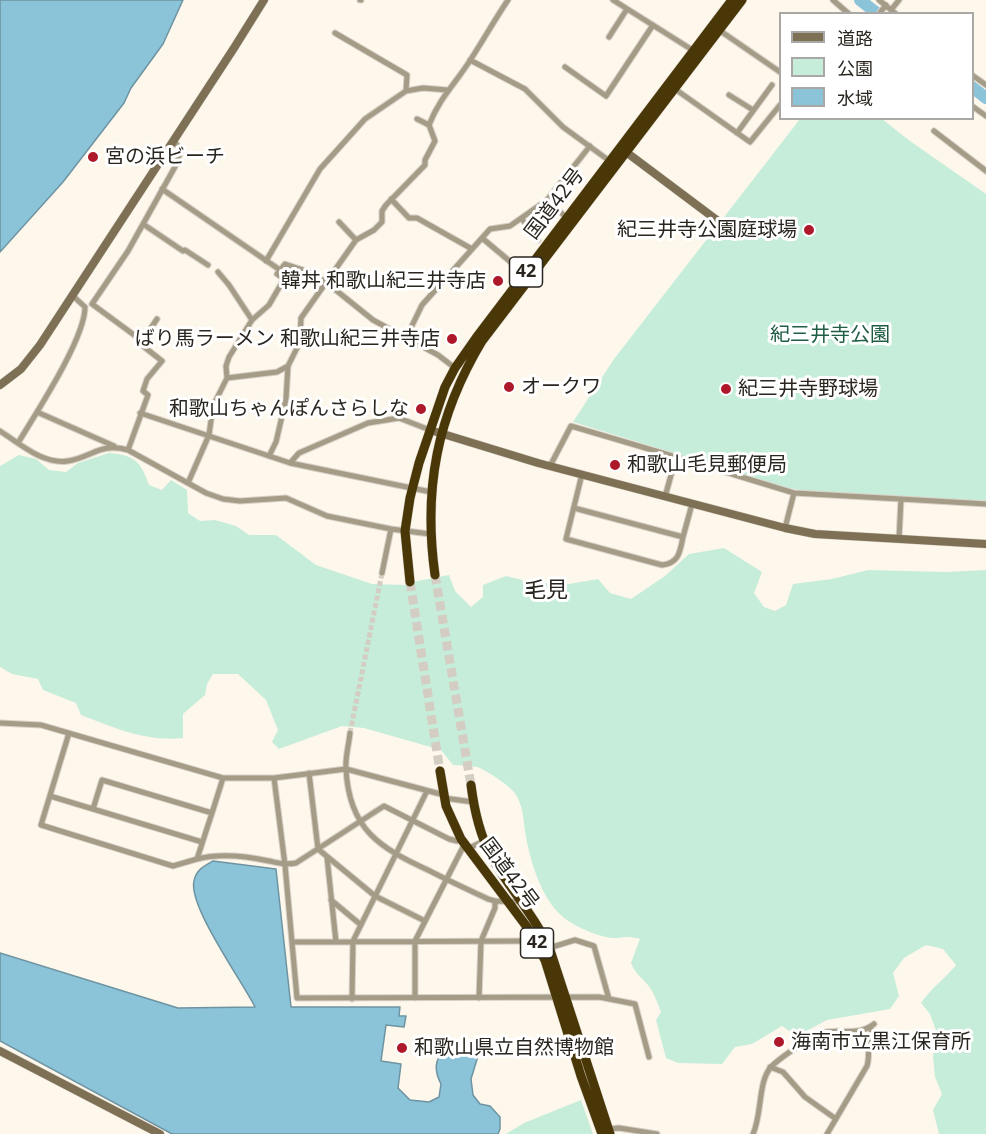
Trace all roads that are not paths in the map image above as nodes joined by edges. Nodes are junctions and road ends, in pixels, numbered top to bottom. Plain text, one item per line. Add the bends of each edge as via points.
1 (264, 0) edge
2 (613, 0) edge
3 (732, 0) edge
4 (742, 0) edge
5 (833, 0) edge
6 (879, 0) edge
7 (899, 0) edge
8 (505, 1) edge
9 (885, 6) junction
10 (627, 9) junction
11 (847, 12) edge
12 (880, 12) edge
13 (893, 12) edge
14 (653, 25) junction
15 (719, 30) junction
16 (335, 33) dead end
17 (609, 37) dead end
18 (694, 51) junction
19 (470, 60) junction
20 (565, 67) dead end
21 (779, 71) edge
22 (772, 85) dead end
23 (675, 89) junction
24 (447, 90) junction
25 (406, 91) junction
26 (729, 94) dead end
27 (779, 106) edge
28 (753, 110) junction
29 (417, 119) dead end
30 (429, 125) junction
31 (934, 131) dead end
32 (737, 133) junction
33 (174, 141) junction
34 (590, 146) junction
35 (624, 150) junction
36 (613, 164) junction
37 (986, 171) edge
38 (162, 189) junction
39 (391, 200) junction
40 (546, 200) junction
41 (567, 218) junction
42 (522, 219) junction
43 (718, 221) dead end
44 (339, 222) dead end
45 (143, 224) junction
46 (482, 238) junction
47 (356, 240) junction
48 (538, 240) dead end
49 (472, 249) junction
50 (266, 261) junction
51 (208, 265) dead end
52 (280, 270) junction
53 (218, 272) dead end
54 (525, 274) junction
55 (327, 283) junction
56 (73, 296) junction
57 (92, 304) junction
58 (85, 307) junction
59 (157, 319) dead end
60 (252, 320) junction
61 (405, 338) junction
62 (142, 341) junction
63 (288, 366) junction
64 (455, 368) junction
65 (227, 378) junction
66 (0, 385) edge
67 (37, 412) junction
68 (140, 413) junction
69 (430, 429) junction
70 (0, 431) edge
71 (441, 433) junction
72 (209, 435) junction
73 (18, 443) junction
74 (116, 446) junction
75 (128, 450) junction
76 (269, 456) junction
77 (676, 457) junction
78 (290, 463) junction
79 (550, 466) junction
80 (582, 474) junction
81 (188, 483) junction
82 (413, 488) junction
83 (431, 492) junction
84 (794, 493) junction
85 (664, 497) junction
86 (901, 499) junction
87 (692, 504) junction
88 (986, 504) edge
89 (574, 508) junction
90 (785, 528) junction
91 (391, 529) junction
92 (405, 531) junction
93 (430, 534) junction
94 (683, 537) junction
95 (899, 539) junction
96 (986, 543) edge
97 (382, 573) tunnel mouth
98 (435, 575) tunnel mouth
99 (410, 582) tunnel mouth
100 (0, 723) edge
101 (69, 733) junction
102 (350, 733) tunnel mouth
103 (346, 767) junction
104 (440, 771) tunnel mouth
105 (309, 773) junction
106 (223, 778) junction
107 (274, 778) junction
108 (471, 785) tunnel mouth
109 (427, 791) junction
110 (50, 796) junction
111 (444, 796) junction
112 (473, 802) junction
113 (93, 809) junction
114 (212, 813) junction
115 (412, 820) junction
116 (360, 821) junction
117 (484, 841) junction
118 (202, 843) junction
119 (464, 844) junction
120 (318, 849) junction
121 (395, 855) junction
122 (327, 857) junction
123 (197, 859) junction
124 (285, 865) junction
125 (446, 879) junction
126 (375, 896) junction
127 (331, 900) junction
128 (495, 901) junction
129 (507, 902) junction
130 (522, 902) junction
131 (425, 921) junction
132 (361, 925) junction
133 (353, 941) junction
134 (415, 941) junction
135 (481, 941) junction
136 (536, 941) junction
137 (292, 942) junction
138 (336, 942) junction
139 (549, 948) junction
140 (561, 997) junction
141 (415, 998) junction
142 (479, 998) junction
143 (352, 999) junction
144 (609, 999) junction
145 (0, 1052) edge
146 (649, 1057) dead end
147 (771, 1067) junction
148 (836, 1119) junction
149 (605, 1132) edge
150 (159, 1134) edge
151 (657, 1134) edge
152 (753, 1134) edge
153 (827, 1134) edge

1 - 33 street
2 - 10 street
3 - 18 highway, 国道42号 / 42
4 - 15 highway, 国道42号 / 42
5 - 11 street
6 - 9 street
7 - 13 street
8 - 19 street
9 - 12 street
9 - 13 street
10 - 14 street
10 - 17 street
14 - 18 street
14 - 20 street via 606,96
15 - 21 street
15 - 23 highway, 国道42号 / 42
16 - 25 street via 407,75
18 - 35 highway, 国道42号 / 42
19 - 24 street
19 - 34 street via 525,89 563,127
22 - 28 street
23 - 32 street
23 - 35 highway, 国道42号 / 42
24 - 25 street
24 - 30 street
25 - 50 street via 365,119 327,160
26 - 28 street
27 - 32 street via 750,142
28 - 32 street
29 - 30 street
30 - 39 street via 435,141 425,165
31 - 37 street
33 - 38 street via 180,146 180,154
33 - 56 street
34 - 36 street
34 - 40 street
35 - 36 highway, 国道42号 / 42
35 - 43 street
36 - 41 highway, 国道42号 / 42
36 - 71 highway, 国道42号 / 42 via 483,341 454,394
38 - 45 street
38 - 50 street
39 - 47 street via 382,211 382,222
39 - 49 street via 409,218 417,218
40 - 41 street
40 - 42 street
41 - 54 highway, 国道42号 / 42
42 - 46 street via 510,226 490,229
42 - 48 street
44 - 47 street
45 - 51 street
45 - 57 street
46 - 49 street
46 - 54 street
47 - 55 street
49 - 61 street via 423,305
50 - 52 street
52 - 55 street via 285,264
52 - 60 street via 277,274 284,279 269,305
53 - 60 street
54 - 64 highway, 国道42号 / 42
55 - 61 street via 373,320
55 - 63 street via 301,318 300,342
56 - 58 street
56 - 66 street via 34,354
57 - 58 street
57 - 62 street
58 - 67 street via 71,350
59 - 62 street
60 - 65 street via 229,357
61 - 64 street
62 - 68 street via 162,361 147,379 143,391 148,395
63 - 65 street via 277,372
63 - 76 street via 286,399
64 - 69 highway, 国道42号 / 42
65 - 72 street via 213,406
67 - 73 street
67 - 74 street
68 - 72 street
68 - 75 street
69 - 71 street
69 - 78 street via 399,418 368,423 299,453
69 - 82 highway, 国道42号 / 42
70 - 73 street
71 - 79 street
71 - 83 highway, 国道42号 / 42
72 - 76 street
72 - 81 street
73 - 74 street via 30,452 62,461
74 - 75 street
75 - 81 street
76 - 78 street
77 - 79 street via 571,426
77 - 84 street
77 - 85 street
78 - 82 street
79 - 80 street
80 - 85 street
80 - 89 street
81 - 91 street via 223,499 286,498 327,516
82 - 83 street
82 - 92 highway, 国道42号 / 42
83 - 93 highway, 国道42号 / 42
84 - 86 street
84 - 90 street
85 - 87 street
86 - 88 street
86 - 95 street
87 - 90 street
87 - 94 street
89 - 94 street
89 - 94 street via 566,539 662,565 671,564 679,556
90 - 95 street via 815,534
91 - 92 street
91 - 97 street
92 - 93 street
92 - 99 highway, 国道42号 / 42
93 - 98 highway, 国道42号 / 42
95 - 96 street
100 - 101 street via 41,725
101 - 106 street
101 - 110 street
102 - 103 street
103 - 105 street
103 - 109 street
103 - 116 street via 351,800
104 - 111 highway, 国道42号 / 42
105 - 107 street
105 - 120 street
106 - 107 street
106 - 114 street
107 - 124 street
108 - 112 highway, 国道42号 / 42
109 - 111 street
109 - 115 street
110 - 113 street
110 - 123 street via 41,825 173,866
111 - 112 street
111 - 119 highway, 国道42号 / 42
112 - 117 highway, 国道42号 / 42
113 - 114 street via 102,780
113 - 118 street
114 - 118 street
115 - 116 street via 384,806
115 - 119 street
115 - 121 street
116 - 120 street
116 - 121 street via 372,837
117 - 119 street
117 - 130 highway, 国道42号 / 42
118 - 123 street
119 - 125 street
119 - 129 highway, 国道42号 / 42
120 - 122 street
120 - 124 street
121 - 125 street
121 - 126 street
122 - 126 street
122 - 127 street
123 - 124 street via 213,855
124 - 137 street
125 - 128 street
125 - 131 street
126 - 131 street
126 - 132 street
127 - 132 street
127 - 138 street
128 - 129 street
128 - 135 street
129 - 130 street
129 - 136 highway, 国道42号 / 42
130 - 139 highway, 国道42号 / 42
131 - 134 street
132 - 133 street
133 - 134 street
133 - 138 street
133 - 143 street
134 - 135 street
134 - 141 street
135 - 136 street
135 - 142 street
136 - 140 highway, 国道42号 / 42
137 - 138 street
137 - 143 street via 297,998
139 - 140 highway, 国道42号 / 42
139 - 144 street via 575,940 594,946
140 - 142 street
140 - 144 street
140 - 149 highway, 国道42号 / 42 via 581,1076
141 - 142 street
141 - 143 street
144 - 146 street via 636,1004
145 - 150 street
147 - 148 street via 783,1072 805,1097
147 - 148 street via 821,1032 859,1032 872,1025 867,1039 867,1066
147 - 152 street via 765,1077
148 - 153 street
149 - 151 street via 618,1128

